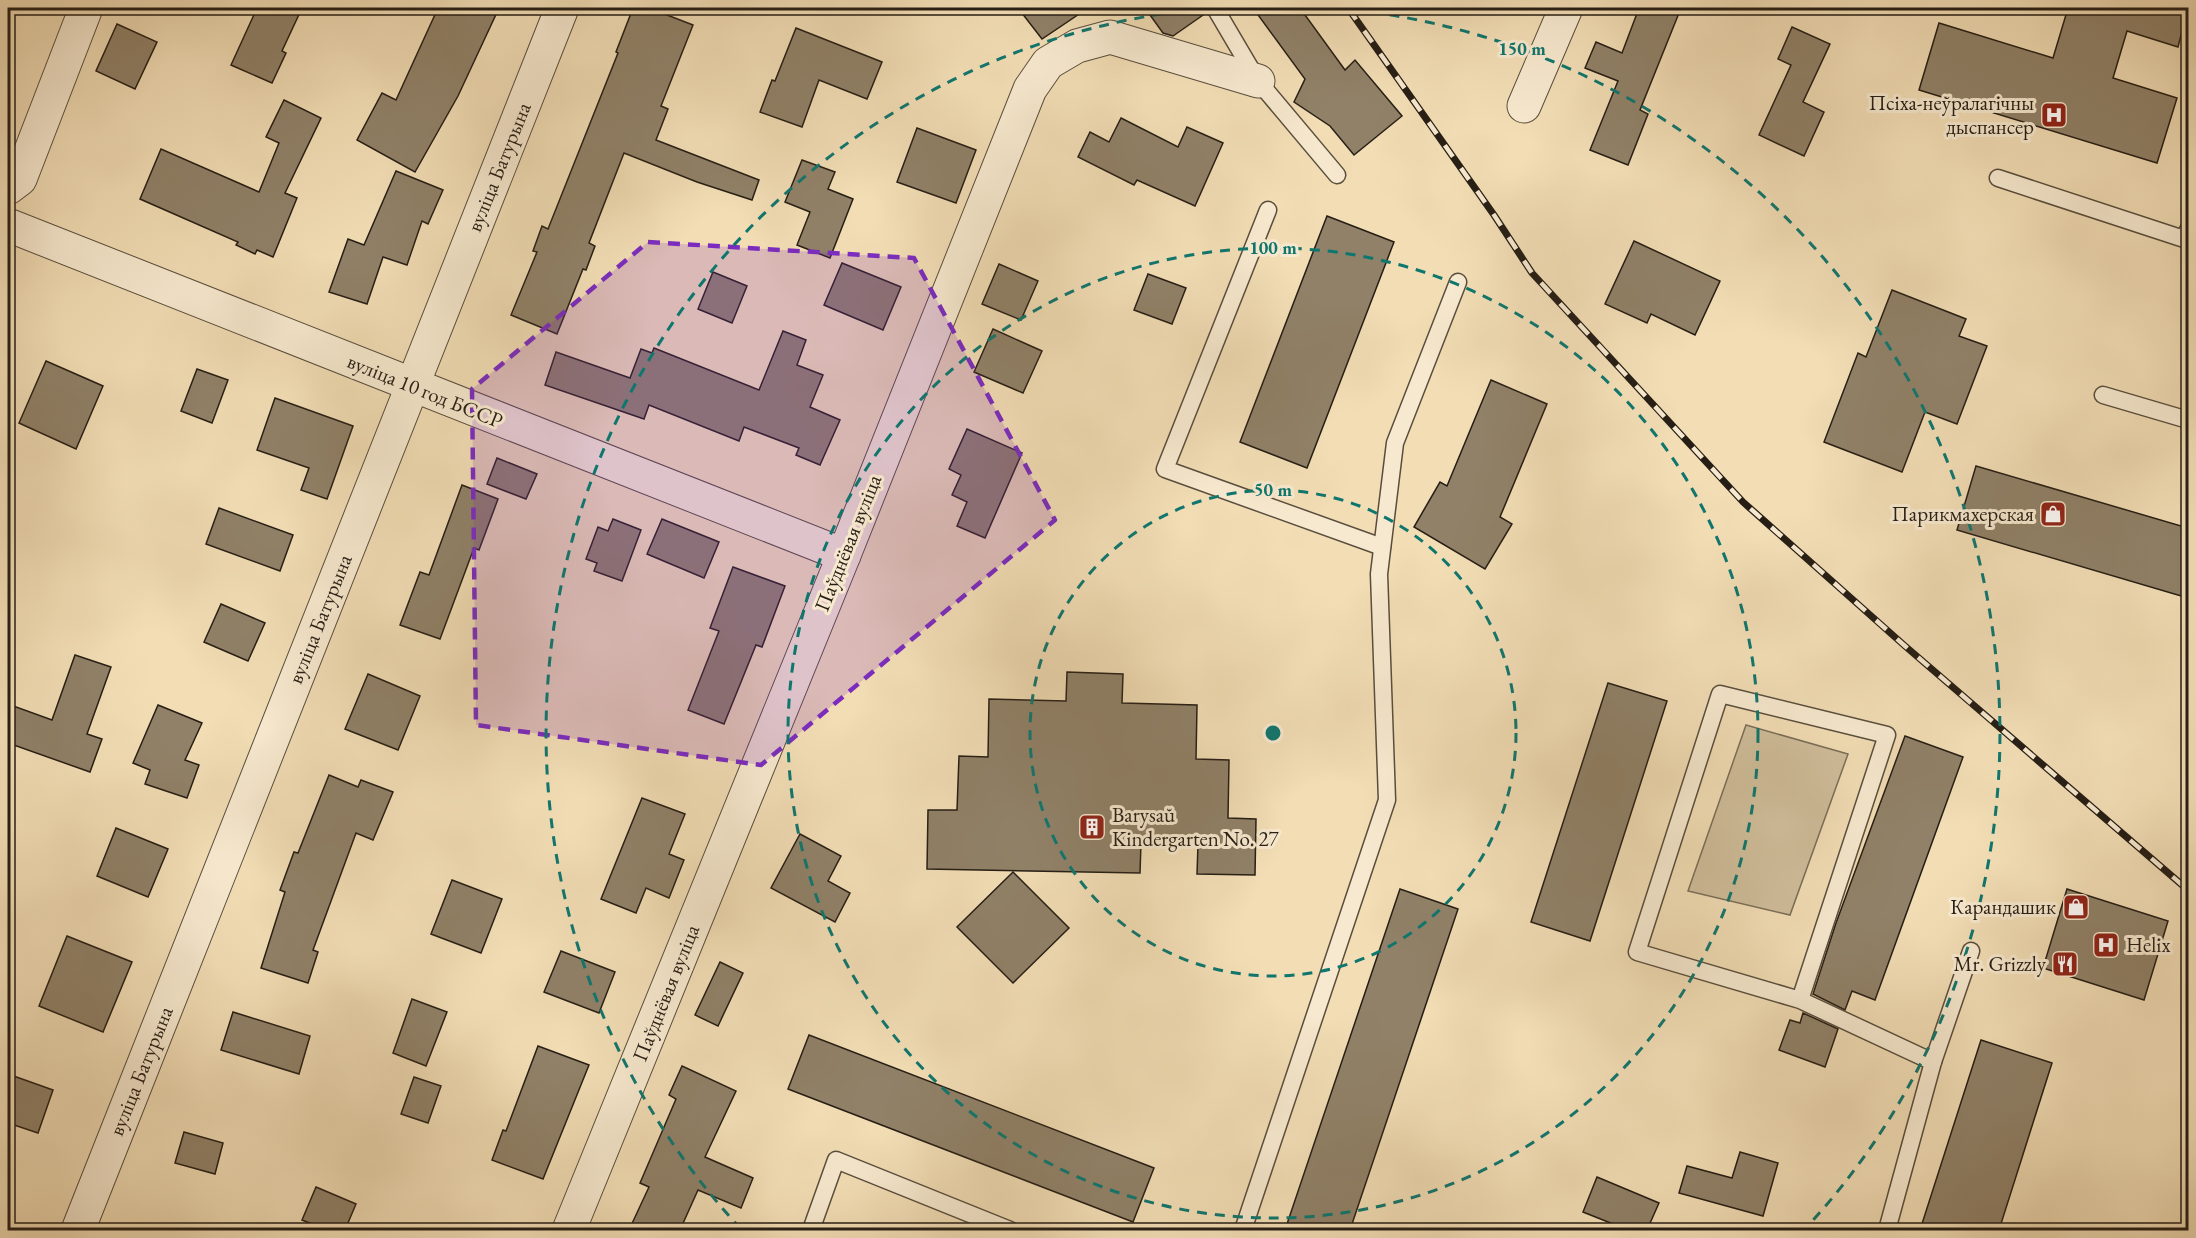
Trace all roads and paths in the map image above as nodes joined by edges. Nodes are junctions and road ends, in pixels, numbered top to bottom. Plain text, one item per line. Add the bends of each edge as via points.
1 (86, 8) edge
2 (562, 8) edge
3 (1215, 8) edge
4 (1566, 8) edge
5 (1258, 81) junction
6 (1524, 106) dead end
7 (1337, 175) dead end
8 (1998, 178) dead end
9 (8, 188) edge
10 (1268, 210) dead end
11 (8, 225) edge
12 (2188, 230) edge
13 (1458, 282) dead end
14 (412, 386) junction
15 (2103, 395) dead end
16 (2188, 420) edge
17 (1382, 547) junction
18 (844, 555) junction
19 (1971, 951) dead end
20 (1800, 1000) junction
21 (1933, 1062) junction
22 (78, 1230) edge
23 (569, 1230) edge
24 (812, 1230) edge
25 (1011, 1230) edge
26 (1242, 1230) edge
27 (1887, 1230) edge

1 - 9 street via 20,180
2 - 14 street, вуліца Батурына
3 - 5 lane
4 - 6 street
5 - 7 lane
5 - 18 street, Паўднёвая вуліца via 1110,37 1077,46 1048,63 1030,89
8 - 12 lane via 2184,239
10 - 17 lane via 1165,469
11 - 14 street, вуліца 10 год БССР
13 - 17 lane via 1395,443
14 - 18 street, вуліца 10 год БССР
14 - 22 street, вуліца Батурына
15 - 16 lane
17 - 26 lane via 1379,574 1386,800
18 - 23 street, Паўднёвая вуліца
19 - 21 lane
20 - 20 lane via 1887,735 1720,694 1637,952
20 - 21 lane
21 - 27 lane
24 - 25 lane via 836,1160

